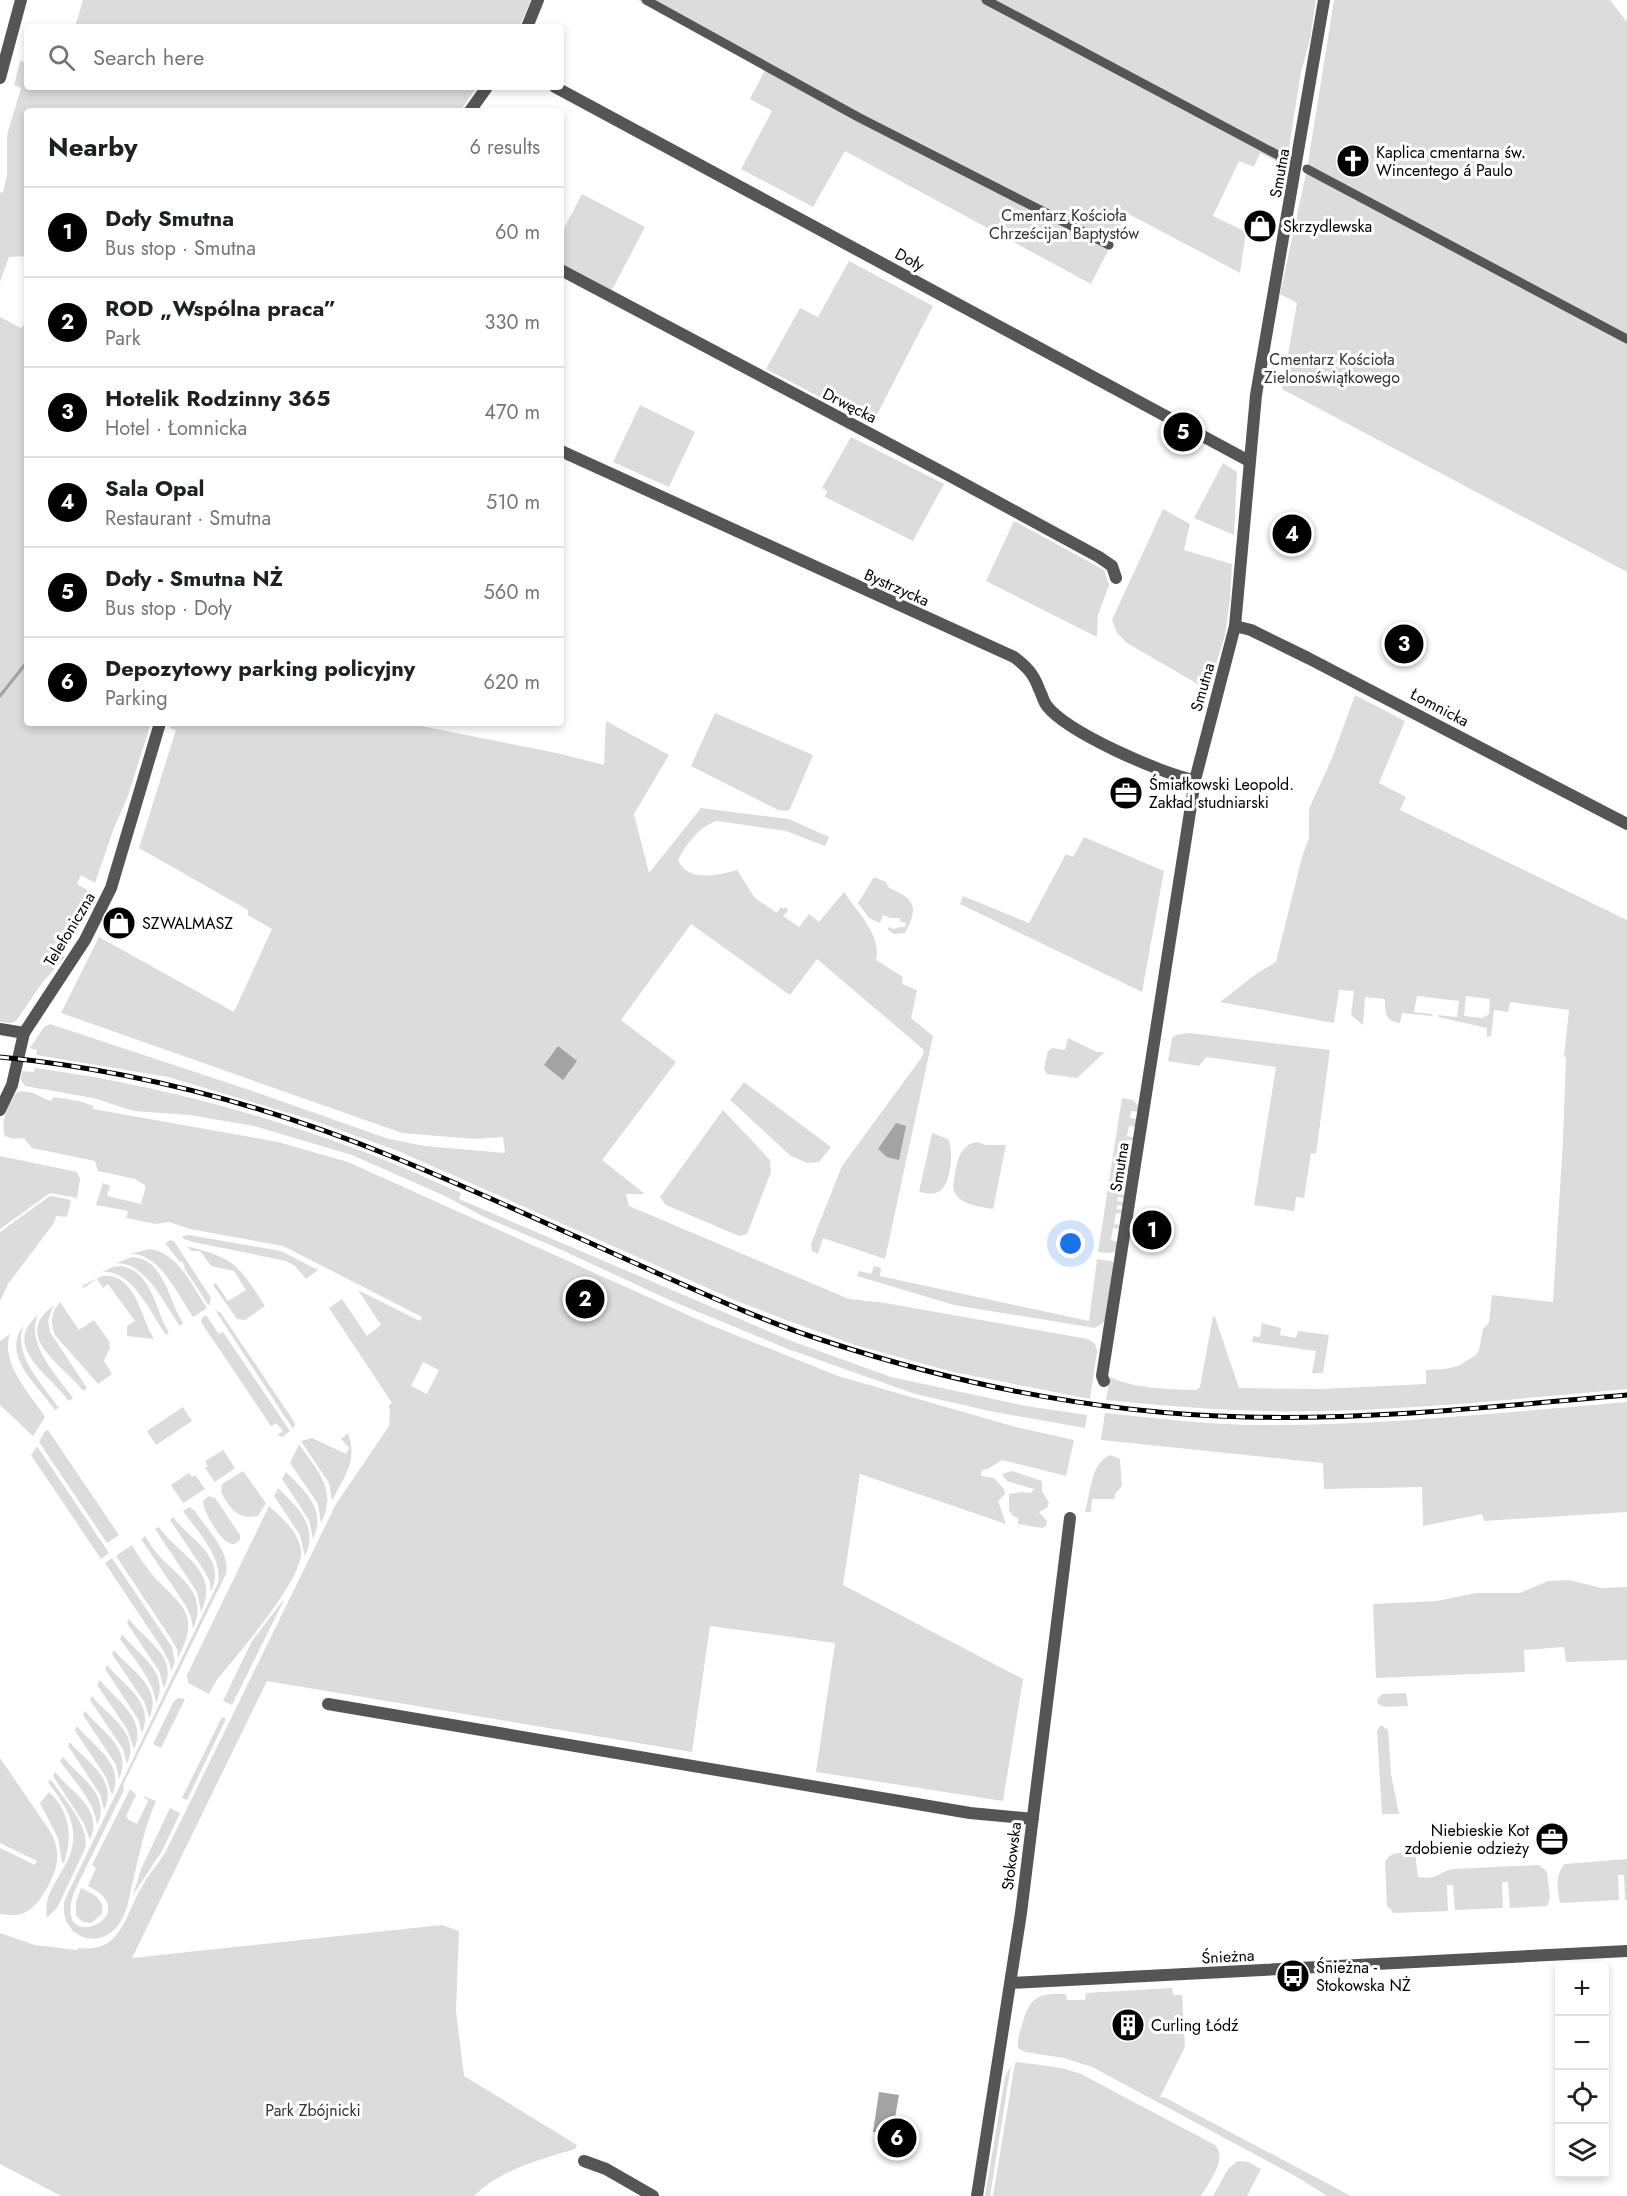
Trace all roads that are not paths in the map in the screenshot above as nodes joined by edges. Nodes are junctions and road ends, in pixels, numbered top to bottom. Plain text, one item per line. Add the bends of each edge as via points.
1 (21, 0) edge
2 (538, 0) edge
3 (646, 0) edge
4 (986, 0) edge
5 (1324, 0) edge
6 (527, 24) edge
7 (0, 78) edge
8 (484, 90) edge
9 (561, 90) edge
10 (472, 108) edge
11 (1287, 160) dead end
12 (1307, 169) dead end
13 (1109, 245) dead end
14 (564, 272) edge
15 (1627, 339) edge
16 (564, 452) edge
17 (1249, 461) junction
18 (1116, 578) dead end
19 (1235, 626) junction
20 (159, 726) edge
21 (1195, 780) junction
22 (1627, 824) edge
23 (0, 1029) edge
24 (24, 1033) junction
25 (0, 1110) edge
26 (1104, 1381) dead end
27 (1070, 1518) dead end
28 (328, 1704) dead end
29 (1033, 1820) junction
30 (1627, 1951) edge
31 (1010, 1983) junction
32 (584, 2161) dead end
33 (653, 2196) edge
34 (977, 2196) edge

1 - 7 street
2 - 6 street
3 - 13 street via 858,117
4 - 11 street
5 - 17 street, Smutna via 1258,382
8 - 10 street
9 - 17 street, Doły
12 - 15 street
14 - 18 street, Drwęcka via 1099,557 1112,566
16 - 21 street, Bystrzycka via 1014,657 1030,671 1045,705 1063,722 1147,764
17 - 19 street, Smutna
19 - 21 street, Smutna
19 - 22 street, Łomnicka via 1319,663
20 - 24 street, Telefoniczna via 108,897 85,940
21 - 26 street, Smutna
23 - 24 street
24 - 25 street, Telefoniczna via 12,1084
27 - 29 street, Stokowska
28 - 29 street via 970,1813
29 - 31 street, Stokowska
30 - 31 street, Śnieżna
31 - 34 street, Stokowska
32 - 33 street

